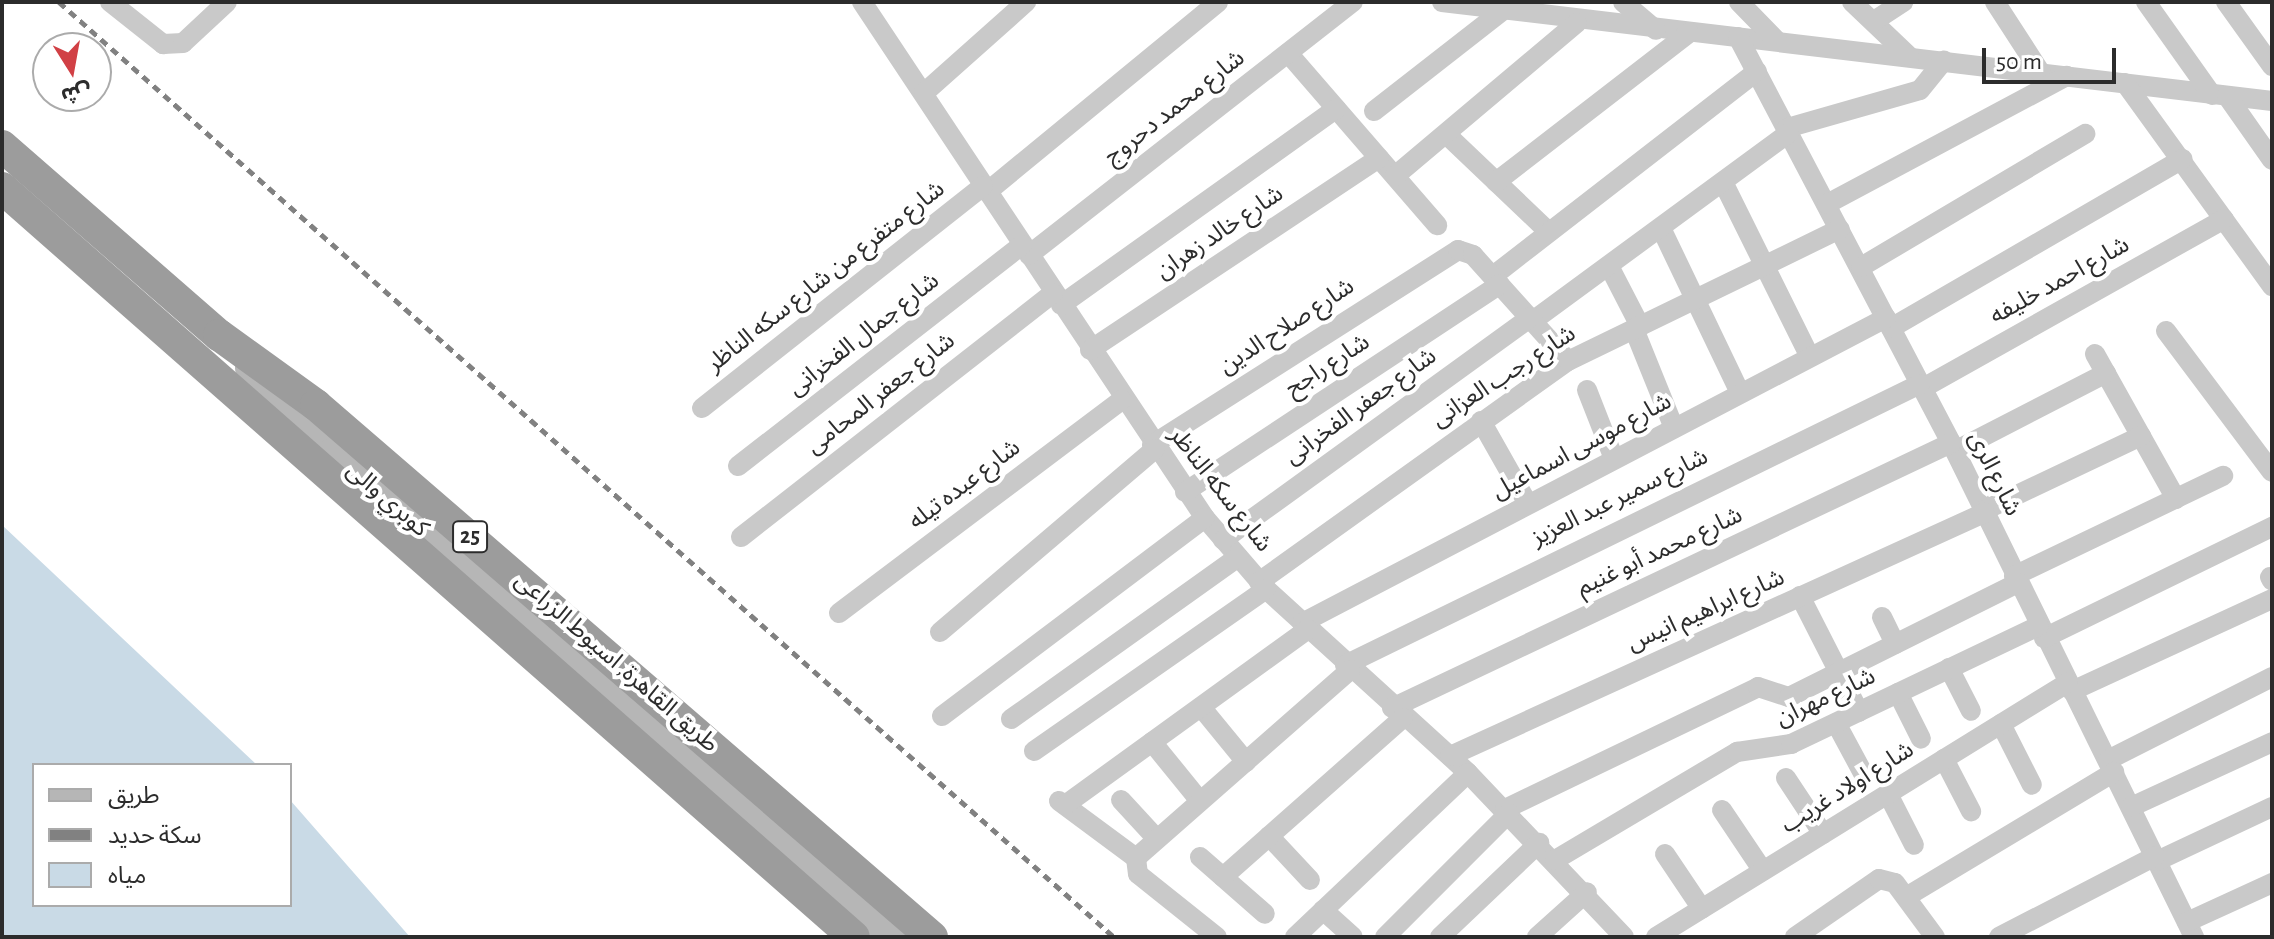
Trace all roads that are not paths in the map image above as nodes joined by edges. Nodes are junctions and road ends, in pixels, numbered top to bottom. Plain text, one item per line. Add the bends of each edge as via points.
1 (110, 2) edge
2 (227, 2) edge
3 (862, 2) edge
4 (1026, 2) edge
5 (1218, 2) edge
6 (1353, 2) edge
7 (1442, 2) edge
8 (1623, 2) edge
9 (1739, 2) edge
10 (1852, 2) edge
11 (1903, 2) edge
12 (1995, 2) edge
13 (2146, 2) edge
14 (2226, 2) edge
15 (1512, 9) edge
16 (1874, 21) junction
17 (1577, 23) junction
18 (1656, 30) junction
19 (1689, 33) junction
20 (1738, 37) junction
21 (1777, 41) junction
22 (1288, 53) junction
23 (1909, 56) junction
24 (1944, 60) junction
25 (2272, 66) edge
26 (1757, 71) junction
27 (2041, 73) junction
28 (2067, 76) junction
29 (2125, 83) junction
30 (924, 93) junction
31 (2220, 96) junction
32 (2272, 101) edge
33 (1336, 109) junction
34 (1374, 111) dead end
35 (1788, 130) junction
36 (1446, 134) junction
37 (2085, 134) dead end
38 (2, 146) edge
39 (1379, 158) junction
40 (2182, 159) junction
41 (2272, 160) edge
42 (1395, 176) junction
43 (1496, 182) junction
44 (1723, 182) junction
45 (2, 188) edge
46 (985, 189) junction
47 (1827, 204) junction
48 (2224, 219) junction
49 (1437, 225) dead end
50 (1661, 228) junction
51 (1840, 229) junction
52 (1549, 232) junction
53 (1025, 250) junction
54 (1609, 266) junction
55 (1764, 266) junction
56 (1861, 267) junction
57 (1496, 280) junction
58 (2272, 286) edge
59 (1057, 299) junction
60 (1695, 299) junction
61 (1532, 319) junction
62 (1889, 323) junction
63 (1637, 327) junction
64 (2166, 331) dead end
65 (219, 335) junction
66 (1090, 350) junction
67 (2095, 354) dead end
68 (1810, 357) junction
69 (1568, 361) junction
70 (2106, 373) junction
71 (1921, 386) junction
72 (1587, 390) dead end
73 (1740, 393) junction
74 (1122, 400) junction
75 (702, 408) dead end
76 (1481, 421) junction
77 (1674, 428) junction
78 (2141, 436) junction
79 (1153, 447) junction
80 (1953, 447) junction
81 (1614, 459) junction
82 (738, 466) dead end
83 (2272, 472) edge
84 (2223, 476) dead end
85 (1185, 492) junction
86 (2176, 499) junction
87 (1528, 504) junction
88 (1984, 512) junction
89 (1205, 518) junction
90 (2272, 527) edge
91 (741, 537) dead end
92 (1223, 540) junction
93 (1238, 557) junction
94 (2016, 580) junction
95 (1262, 586) junction
96 (1800, 596) junction
97 (2272, 599) edge
98 (839, 613) dead end
99 (1882, 617) dead end
100 (1305, 626) junction
101 (940, 632) dead end
102 (2041, 632) junction
103 (1895, 644) junction
104 (1347, 668) junction
105 (1949, 668) junction
106 (1838, 672) junction
107 (2272, 677) edge
108 (2070, 687) junction
109 (1898, 693) junction
110 (1201, 707) junction
111 (1971, 711) dead end
112 (1859, 712) junction
113 (1398, 713) junction
114 (942, 716) dead end
115 (1011, 719) dead end
116 (1836, 723) junction
117 (2001, 724) junction
118 (1921, 739) dead end
119 (1152, 742) junction
120 (2272, 742) edge
121 (1034, 751) dead end
122 (1450, 756) junction
123 (1944, 759) junction
124 (1246, 762) junction
125 (2111, 766) junction
126 (1468, 773) junction
127 (1864, 775) dead end
128 (1786, 778) dead end
129 (2032, 785) dead end
130 (1888, 794) junction
131 (1121, 800) dead end
132 (1200, 801) junction
133 (2131, 807) junction
134 (2272, 807) edge
135 (1722, 810) dead end
136 (1507, 811) junction
137 (1971, 811) dead end
138 (1823, 834) junction
139 (1269, 836) junction
140 (1157, 839) junction
141 (1539, 843) junction
142 (1914, 845) dead end
143 (1665, 854) dead end
144 (1200, 857) dead end
145 (1136, 858) junction
146 (2156, 859) junction
147 (1555, 860) junction
148 (1763, 871) junction
149 (1223, 877) junction
150 (1310, 880) dead end
151 (2272, 883) edge
152 (1587, 892) junction
153 (1903, 893) junction
154 (1702, 909) junction
155 (1323, 910) junction
156 (1265, 914) dead end
157 (1821, 930) edge
158 (2187, 932) edge
159 (854, 937) edge
160 (892, 937) edge
161 (932, 937) edge
162 (1217, 937) edge
163 (1295, 937) edge
164 (1353, 937) edge
165 (1385, 937) edge
166 (1440, 937) edge
167 (1537, 937) edge
168 (1624, 937) edge
169 (1656, 937) edge
170 (1795, 937) edge
171 (1935, 937) edge
172 (1999, 937) edge

1 - 2 street via 163,44 183,43
3 - 30 street, شارع سكه الناظر
4 - 30 street
5 - 46 street, شارع متفرع من شارع سكه الناظر
6 - 22 street, شارع محمد دحروج
7 - 15 street
8 - 18 street
9 - 21 street
10 - 16 street
11 - 16 street
12 - 27 street
13 - 31 street
14 - 25 street
15 - 17 street
15 - 34 street
16 - 23 street
17 - 18 street
17 - 36 street
18 - 19 street
19 - 20 street
19 - 43 street
20 - 21 street
20 - 26 street, شارع الرى
21 - 23 street
22 - 33 street
22 - 53 street, شارع محمد دحروج
23 - 24 street
24 - 27 street
24 - 35 street via 1920,90
26 - 35 street, شارع الرى
26 - 52 street, شارع راجح
27 - 28 street
28 - 29 street
28 - 47 street
29 - 31 street
29 - 40 street
30 - 46 street, شارع سكه الناظر
31 - 32 street
31 - 41 street
33 - 39 street
33 - 59 street, شارع جعفر المحامى
35 - 44 street, شارع جعفر الفخرانى
35 - 47 street, شارع الرى
36 - 42 street
36 - 43 street
37 - 56 street
38 - 65 highway, طريق القاهرة, اسيوط الزراعى / 25
39 - 42 street
39 - 66 street, شارع خالد زهران
40 - 48 street
40 - 62 street, شارع موسى اسماعيل
42 - 49 street
43 - 52 street
44 - 50 street, شارع جعفر الفخرانى
44 - 55 street
45 - 159 highway, طريق القاهرة, اسيوط الزراعى / 25
46 - 53 street, شارع سكه الناظر
46 - 75 street, شارع متفرع من شارع سكه الناظر
47 - 51 street, شارع الرى
48 - 58 street
48 - 71 street, شارع احمد خليفه
50 - 54 street, شارع جعفر الفخرانى
50 - 60 street
51 - 55 street, شارع رجب العزانى
51 - 56 street, شارع الرى
52 - 57 street, شارع راجح
53 - 59 street, شارع سكه الناظر
53 - 82 street, شارع جمال الفخرانى
54 - 61 street, شارع جعفر الفخرانى
54 - 63 street
55 - 60 street, شارع رجب العزانى
55 - 68 street
56 - 62 street, شارع الرى
57 - 61 street
57 - 79 street, شارع صلاح الدين via 1466,251 1451,253
57 - 85 street, شارع راجح
59 - 66 street, شارع سكه الناظر
59 - 91 street, شارع جعفر المحامى
60 - 63 street, شارع رجب العزانى
60 - 73 street
61 - 69 street
61 - 92 street, شارع جعفر الفخرانى
62 - 68 street, شارع موسى اسماعيل
62 - 71 street, شارع الرى
63 - 69 street, شارع رجب العزانى
63 - 77 street
64 - 83 street
65 - 160 main road, كوبري والى via 332,452
65 - 161 highway, طريق القاهرة, اسيوط الزراعى / 25 via 316,405
66 - 74 street, شارع سكه الناظر
67 - 70 street
68 - 73 street, شارع موسى اسماعيل
69 - 76 street, شارع رجب العزانى
70 - 78 street
70 - 80 street, شارع محمد أبو غنيم
71 - 80 street, شارع الرى
71 - 104 street, شارع سمير عبد العزيز
72 - 81 street
73 - 77 street, شارع موسى اسماعيل
74 - 79 street, شارع سكه الناظر
74 - 98 street, شارع عبده تيله
76 - 87 street
76 - 95 street, شارع رجب العزانى
77 - 81 street, شارع موسى اسماعيل
78 - 86 street
78 - 88 street, شارع ابراهيم انيس
79 - 85 street, شارع سكه الناظر
79 - 101 street, شارع صلاح الدين
80 - 88 street, شارع الرى
80 - 113 street, شارع محمد أبو غنيم
81 - 87 street, شارع موسى اسماعيل
84 - 86 street
85 - 89 street, شارع سكه الناظر
86 - 94 street
87 - 100 street, شارع موسى اسماعيل
88 - 94 street, شارع الرى
88 - 96 street, شارع ابراهيم انيس
89 - 92 street, شارع سكه الناظر
89 - 114 street
90 - 102 street, شارع مهران
92 - 93 street, شارع سكه الناظر
93 - 95 street, شارع سكه الناظر
93 - 115 street
94 - 102 street, شارع الرى
94 - 103 street
95 - 100 street, شارع سكه الناظر
95 - 121 street, شارع رجب العزانى
96 - 106 street
96 - 122 street, شارع ابراهيم انيس
97 - 108 street, شارع اولاد غريب
99 - 103 street
100 - 104 street, شارع سكه الناظر
100 - 110 street, شارع موسى اسماعيل
102 - 105 street, شارع مهران
102 - 108 street, شارع الرى
103 - 106 street
104 - 113 street, شارع سكه الناظر
104 - 124 street, شارع سمير عبد العزيز
105 - 109 street, شارع مهران
105 - 111 street
106 - 112 street
106 - 136 street via 1781,698 1758,687
107 - 125 street
108 - 117 street, شارع اولاد غريب
108 - 125 street, شارع الرى
109 - 112 street, شارع مهران
109 - 118 street
110 - 119 street, شارع موسى اسماعيل
110 - 124 street
112 - 116 street, شارع مهران
113 - 122 street, شارع سكه الناظر
113 - 139 street, شارع محمد أبو غنيم
116 - 127 street
116 - 147 street, شارع مهران via 1779,749 1737,752
117 - 123 street, شارع اولاد غريب
117 - 129 street
119 - 132 street
119 - 145 street, شارع موسى اسماعيل via 1062,803
120 - 133 street
122 - 126 street, شارع سكه الناظر
123 - 130 street, شارع اولاد غريب
123 - 137 street
124 - 132 street, شارع سمير عبد العزيز
125 - 133 street, شارع الرى
125 - 153 street
126 - 136 street, شارع سكه الناظر
126 - 155 street
128 - 138 street
130 - 138 street, شارع اولاد غريب
130 - 142 street
131 - 140 street
132 - 140 street, شارع سمير عبد العزيز
133 - 146 street, شارع الرى
134 - 146 street
135 - 148 street
136 - 141 street, شارع سكه الناظر
136 - 165 street
138 - 148 street, شارع اولاد غريب
139 - 149 street, شارع محمد أبو غنيم
139 - 150 street
140 - 145 street, شارع سمير عبد العزيز
141 - 147 street, شارع سكه الناظر
141 - 166 street
143 - 154 street
144 - 149 street
145 - 162 street via 1138,874
146 - 158 street, شارع الرى
146 - 172 street
147 - 152 street, شارع سكه الناظر
148 - 154 street, شارع اولاد غريب
149 - 156 street
151 - 158 street
152 - 167 street
152 - 168 street, شارع سكه الناظر
153 - 157 street via 1879,879
153 - 171 street
154 - 169 street, شارع اولاد غريب
155 - 163 street
155 - 164 street
157 - 170 street

